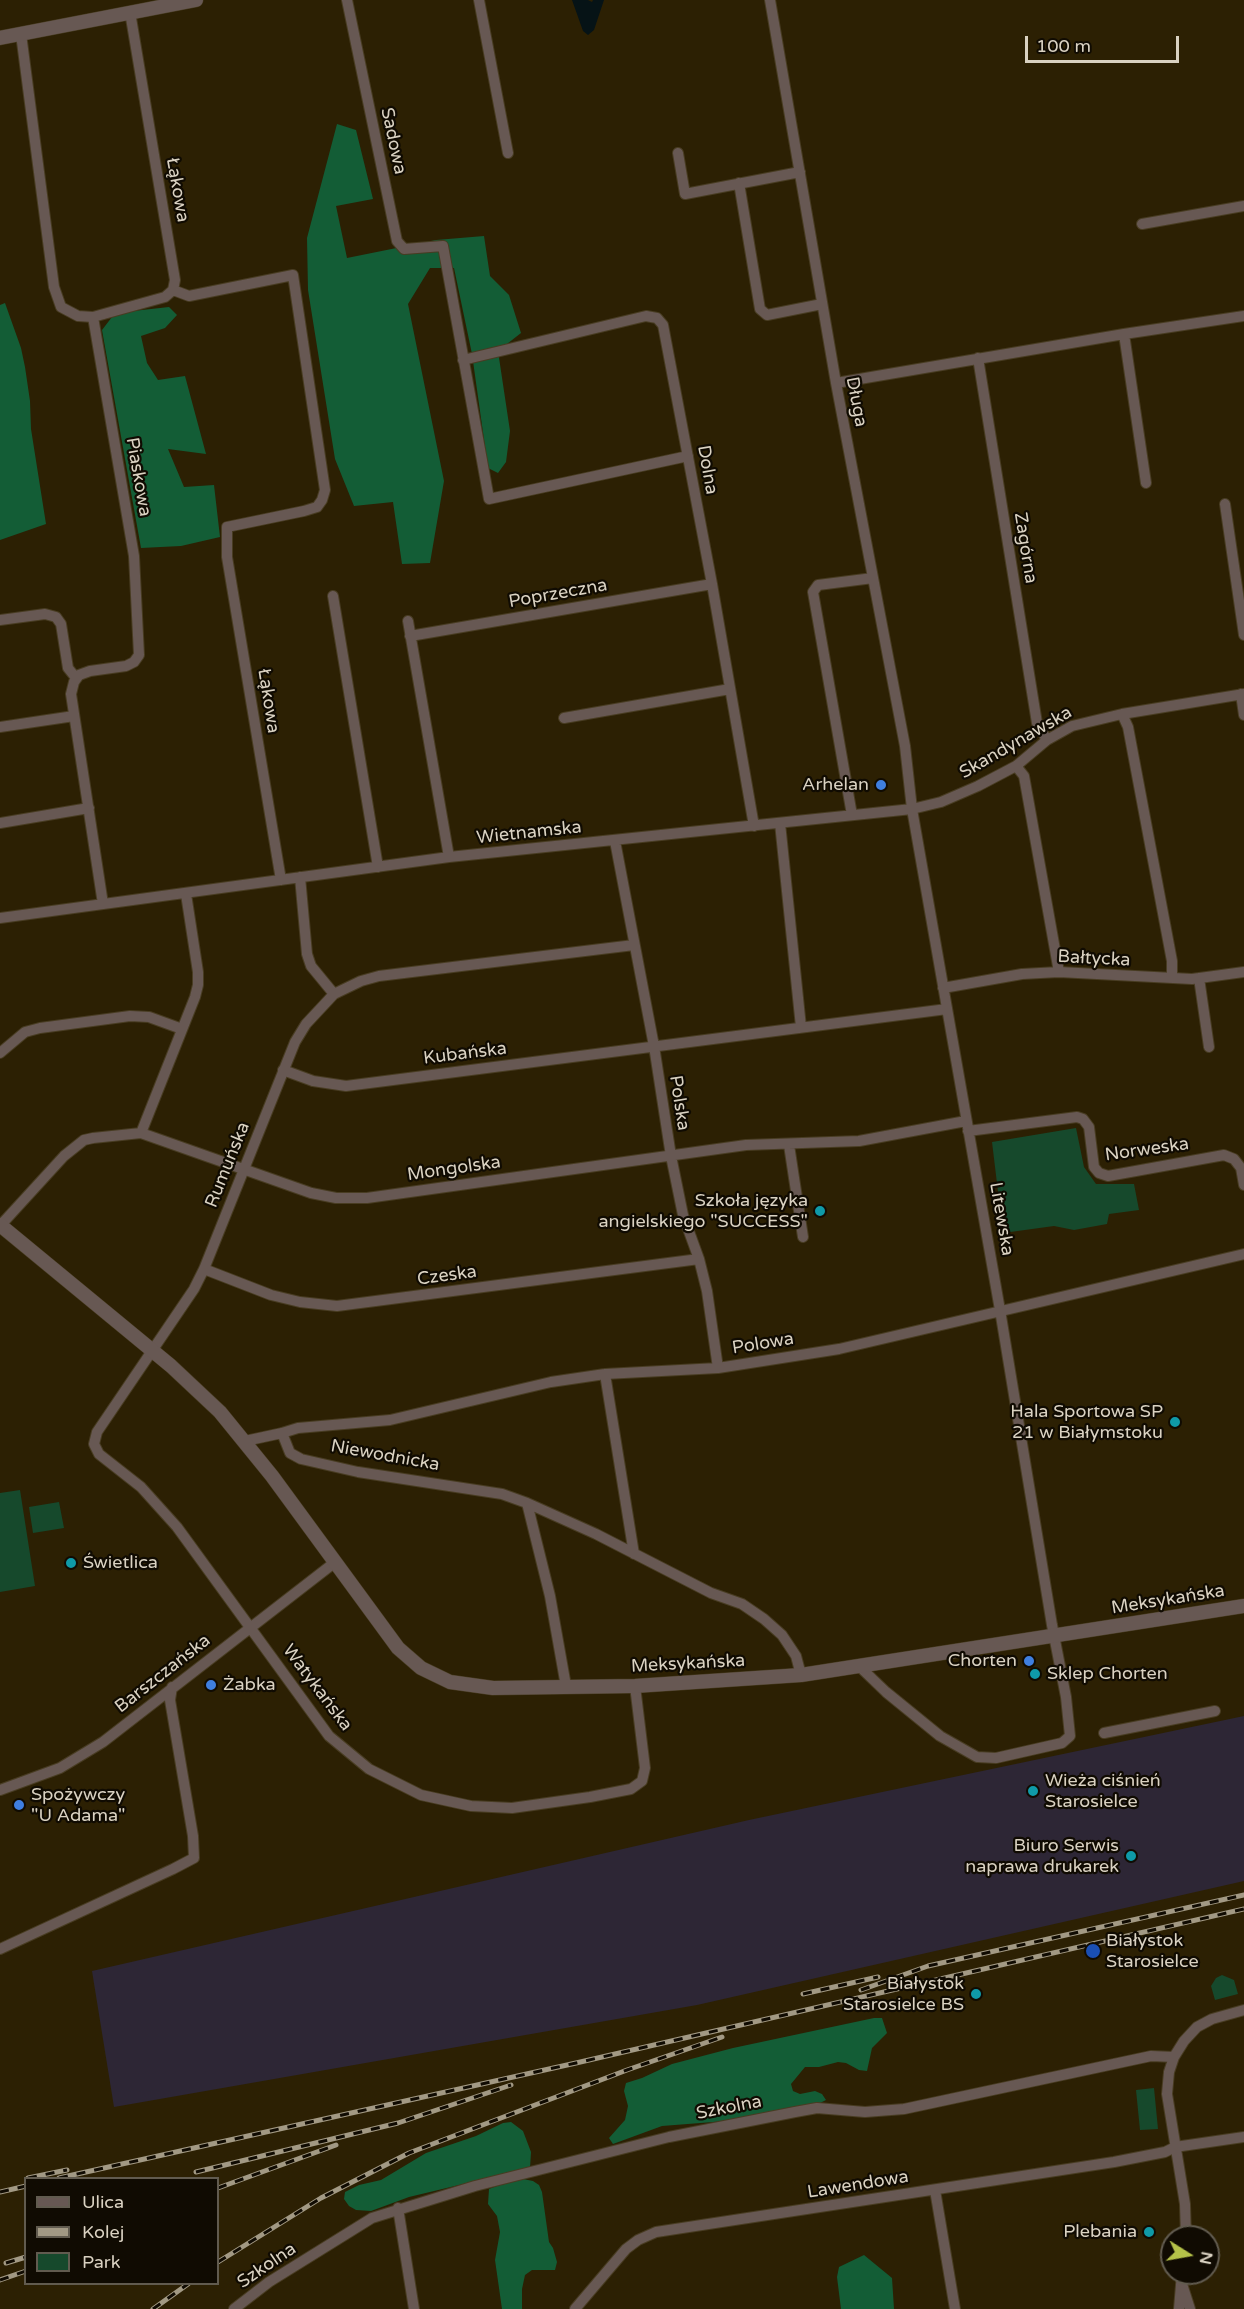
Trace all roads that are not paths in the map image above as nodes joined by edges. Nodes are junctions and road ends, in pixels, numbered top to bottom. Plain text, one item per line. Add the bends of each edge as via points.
1 (196, 0) edge
2 (347, 0) edge
3 (479, 0) edge
4 (770, 0) edge
5 (167, 3) edge
6 (130, 12) junction
7 (21, 34) junction
8 (0, 38) edge
9 (508, 153) dead end
10 (678, 153) dead end
11 (800, 172) junction
12 (739, 183) junction
13 (1244, 206) edge
14 (1142, 224) dead end
15 (173, 290) junction
16 (822, 304) junction
17 (1244, 316) edge
18 (93, 317) junction
19 (1124, 334) junction
20 (978, 358) junction
21 (464, 360) junction
22 (836, 383) junction
23 (688, 456) junction
24 (1146, 483) dead end
25 (1225, 504) dead end
26 (873, 578) junction
27 (712, 584) junction
28 (333, 596) dead end
29 (0, 620) edge
30 (408, 621) dead end
31 (1244, 635) edge
32 (410, 636) junction
33 (76, 678) junction
34 (730, 689) junction
35 (1242, 694) edge
36 (1122, 714) junction
37 (1244, 715) edge
38 (74, 716) junction
39 (564, 718) dead end
40 (0, 728) edge
41 (1047, 740) junction
42 (1016, 766) junction
43 (89, 808) junction
44 (912, 809) junction
45 (852, 815) junction
46 (0, 823) edge
47 (780, 823) junction
48 (754, 826) junction
49 (615, 841) junction
50 (449, 857) junction
51 (378, 867) junction
52 (300, 877) junction
53 (281, 880) junction
54 (186, 894) junction
55 (103, 904) junction
56 (0, 918) edge
57 (634, 945) junction
58 (1059, 972) junction
59 (1244, 972) edge
60 (1172, 978) junction
61 (1199, 978) junction
62 (943, 988) junction
63 (334, 994) junction
64 (947, 1010) junction
65 (801, 1027) junction
66 (182, 1029) junction
67 (654, 1046) junction
68 (1209, 1047) dead end
69 (2, 1048) edge
70 (284, 1070) junction
71 (967, 1126) junction
72 (141, 1133) junction
73 (789, 1145) junction
74 (671, 1156) junction
75 (245, 1168) junction
76 (1244, 1185) edge
77 (0, 1225) edge
78 (803, 1237) dead end
79 (1244, 1254) edge
80 (699, 1259) junction
81 (204, 1269) junction
82 (1000, 1310) junction
83 (152, 1350) junction
84 (718, 1368) junction
85 (605, 1374) junction
86 (282, 1432) junction
87 (245, 1441) junction
88 (527, 1503) junction
89 (634, 1554) junction
90 (334, 1563) junction
91 (1244, 1606) edge
92 (251, 1626) junction
93 (1054, 1635) junction
94 (860, 1667) junction
95 (801, 1675) junction
96 (566, 1686) junction
97 (635, 1686) junction
98 (172, 1688) junction
99 (1215, 1711) dead end
100 (1104, 1733) dead end
101 (0, 1790) edge
102 (0, 1949) edge
103 (1244, 2010) edge
104 (1174, 2057) junction
105 (1244, 2137) edge
106 (1175, 2147) junction
107 (935, 2190) junction
108 (398, 2208) junction
109 (1186, 2225) edge
110 (1181, 2285) edge
111 (1184, 2285) edge
112 (234, 2309) edge
113 (414, 2309) edge
114 (574, 2309) edge
115 (956, 2309) edge
116 (1179, 2309) edge
117 (1190, 2309) edge

1 - 5 street
2 - 21 street, Sadowa via 397,241 404,249 443,246
3 - 9 street
4 - 11 street, Długa
5 - 6 street
6 - 7 street
6 - 15 street, Łąkowa via 175,280
7 - 8 street
7 - 18 street via 54,287 61,308 78,316
10 - 12 street via 685,194
11 - 12 street
11 - 16 street, Długa
12 - 16 street via 760,309 767,315
13 - 14 street
15 - 18 street via 165,297
15 - 53 street, Łąkowa via 189,296 293,275 325,490 317,507 227,527 227,557
16 - 22 street, Długa
17 - 19 street
18 - 33 street, Piaskowa via 134,556 140,645 134,662 90,671
19 - 20 street
19 - 24 street
20 - 22 street
20 - 41 street, Zagórna via 1037,723
21 - 23 street, Dolna via 646,316 657,318 663,325
21 - 23 street via 489,499
22 - 26 street, Długa
23 - 27 street, Dolna
25 - 31 street
26 - 44 street, Długa via 905,746
26 - 45 street via 818,585 813,592
27 - 32 street, Poprzeczna
27 - 34 street, Dolna
28 - 51 street
29 - 33 street via 45,614 56,617 68,668
30 - 32 street
32 - 50 street
33 - 38 street via 71,694
34 - 39 street
34 - 48 street, Dolna
35 - 36 street, Skandynawska
35 - 37 street
36 - 41 street, Skandynawska via 1071,726
36 - 60 street via 1128,727
38 - 40 street
38 - 43 street
41 - 42 street, Skandynawska
42 - 44 street, Skandynawska via 941,802
42 - 58 street via 1024,776
43 - 46 street
43 - 55 street
44 - 45 street, Wietnamska
44 - 62 street, Litewska
45 - 47 street, Wietnamska
47 - 48 street, Wietnamska
47 - 65 street
48 - 49 street, Wietnamska
49 - 50 street, Wietnamska
49 - 57 street, Polska
50 - 51 street, Wietnamska
51 - 52 street, Wietnamska
52 - 53 street, Wietnamska
52 - 63 street via 307,954 311,966
53 - 54 street, Wietnamska
54 - 55 street, Wietnamska
54 - 66 street via 198,972 195,997
55 - 56 street, Wietnamska
57 - 63 street, Rumuńska via 379,976
57 - 67 street, Polska
58 - 60 street, Bałtycka
58 - 62 street, Bałtycka via 1022,974
59 - 61 street, Bałtycka
60 - 61 street, Bałtycka
61 - 68 street
62 - 64 street, Litewska
63 - 70 street, Rumuńska via 306,1024
64 - 65 street, Kubańska
64 - 71 street, Litewska
65 - 67 street, Kubańska
66 - 69 street via 149,1017 130,1016 40,1028 25,1032
66 - 72 street
67 - 70 street, Kubańska via 346,1086 313,1081
67 - 74 street, Polska
70 - 75 street, Rumuńska
71 - 73 street, Mongolska via 858,1141
71 - 76 street, Norweska via 1077,1117 1089,1127 1094,1167 1099,1173 1108,1176 1224,1155 1234,1158 1241,1168
71 - 82 street, Litewska
72 - 75 street, Mongolska
72 - 77 street via 93,1138 74,1147
73 - 74 street, Mongolska
73 - 78 street
74 - 75 street, Mongolska via 367,1198 311,1193
74 - 80 street, Polska via 683,1215
75 - 81 street, Rumuńska
77 - 83 street
79 - 82 street, Polowa
80 - 81 street, Czeska via 337,1306 271,1295
80 - 84 street, Polska
81 - 83 street, Rumuńska
82 - 84 street, Polowa via 839,1349
82 - 93 street, Litewska
83 - 87 street via 198,1390
83 - 92 street, Watykańska via 97,1432 94,1444 99,1454 157,1503
84 - 85 street, Polowa
85 - 86 street, Polowa via 551,1382 390,1420
85 - 89 street
86 - 87 street
86 - 88 street, Niewodnicka via 290,1453 301,1459 358,1472 502,1494
87 - 90 street, Meksykańska
88 - 89 street, Niewodnicka
88 - 96 street via 550,1596
89 - 95 street, Niewodnicka via 711,1593 742,1604 764,1619 782,1635 796,1656
90 - 92 street, Barszczańska
90 - 96 street, Meksykańska via 398,1648 428,1672 450,1682 478,1687
91 - 93 street, Meksykańska
92 - 97 street, Watykańska via 330,1736 349,1754 369,1769 421,1795 471,1806 512,1808 590,1797 631,1789 642,1781 645,1768
92 - 98 street, Barszczańska
93 - 94 street, Meksykańska
93 - 94 street, Litewska via 1070,1736 1062,1743 996,1758 977,1756 940,1736
94 - 95 street, Meksykańska
95 - 97 street, Meksykańska
96 - 97 street, Meksykańska
98 - 101 street, Barszczańska via 103,1742 60,1768
98 - 102 street via 170,1700 194,1858
99 - 100 street
103 - 104 street via 1203,2022
104 - 106 street via 1167,2084
104 - 108 street, Szkolna via 1151,2056 904,2109 865,2112 818,2108 784,2114 669,2137
105 - 106 street, Lawendowa
106 - 107 street, Lawendowa via 1114,2162
106 - 109 street
107 - 114 street, Lawendowa via 656,2232 626,2249
107 - 115 street
108 - 112 street, Szkolna via 372,2218 269,2282
108 - 113 street
110 - 116 street
111 - 117 street

